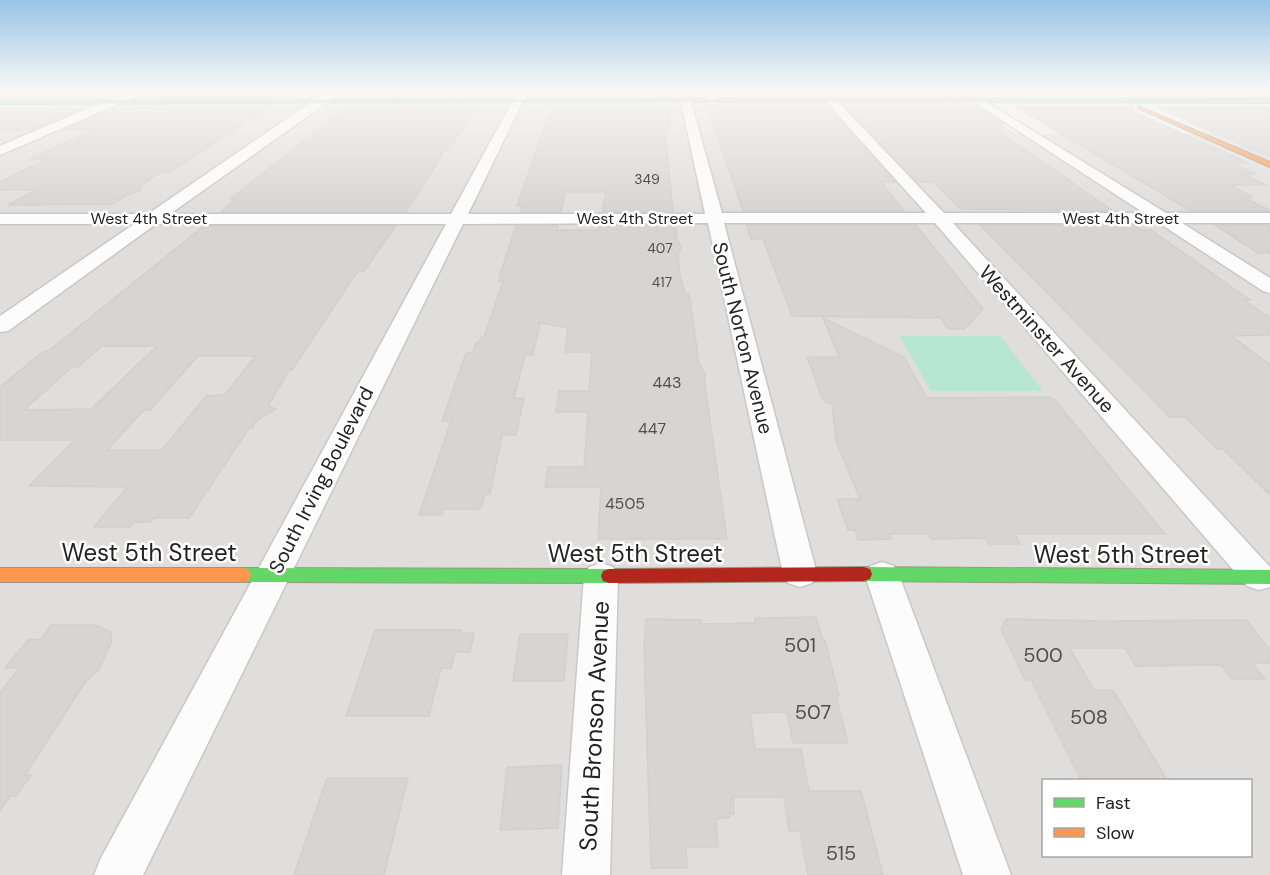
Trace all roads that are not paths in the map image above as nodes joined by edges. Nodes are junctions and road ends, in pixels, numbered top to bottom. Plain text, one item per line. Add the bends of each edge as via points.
1 (48, 130) edge
2 (278, 130) edge
3 (505, 130) edge
4 (692, 130) edge
5 (858, 130) edge
6 (1024, 130) edge
7 (1191, 130) edge
8 (0, 151) edge
9 (1270, 165) edge
10 (152, 218) junction
11 (713, 218) junction
12 (939, 218) junction
13 (1162, 218) junction
14 (1270, 218) edge
15 (0, 219) edge
16 (456, 219) junction
17 (1270, 287) edge
18 (0, 326) edge
19 (272, 574) junction
20 (800, 574) junction
21 (0, 575) edge
22 (882, 575) junction
23 (601, 576) junction
24 (1265, 577) edge
25 (118, 875) edge
26 (586, 875) edge
27 (987, 875) edge

1 - 8 street
2 - 10 street
3 - 16 street, South Irving Boulevard
4 - 11 street, South Norton Avenue
5 - 12 street, Westminster Avenue
6 - 13 street
7 - 9 main road
10 - 15 street, West 4th Street
10 - 16 street, West 4th Street
10 - 18 street
11 - 12 street, West 4th Street
11 - 16 street, West 4th Street
11 - 20 street, South Norton Avenue
12 - 13 street, West 4th Street
12 - 24 street, Westminster Avenue
13 - 14 street, West 4th Street
13 - 17 street
16 - 19 street, South Irving Boulevard
19 - 21 main road, West 5th Street
19 - 23 main road, West 5th Street
19 - 25 street, South Irving Boulevard
20 - 22 main road, West 5th Street
20 - 23 main road, West 5th Street
22 - 24 main road, West 5th Street
22 - 27 street
23 - 26 street, South Bronson Avenue

